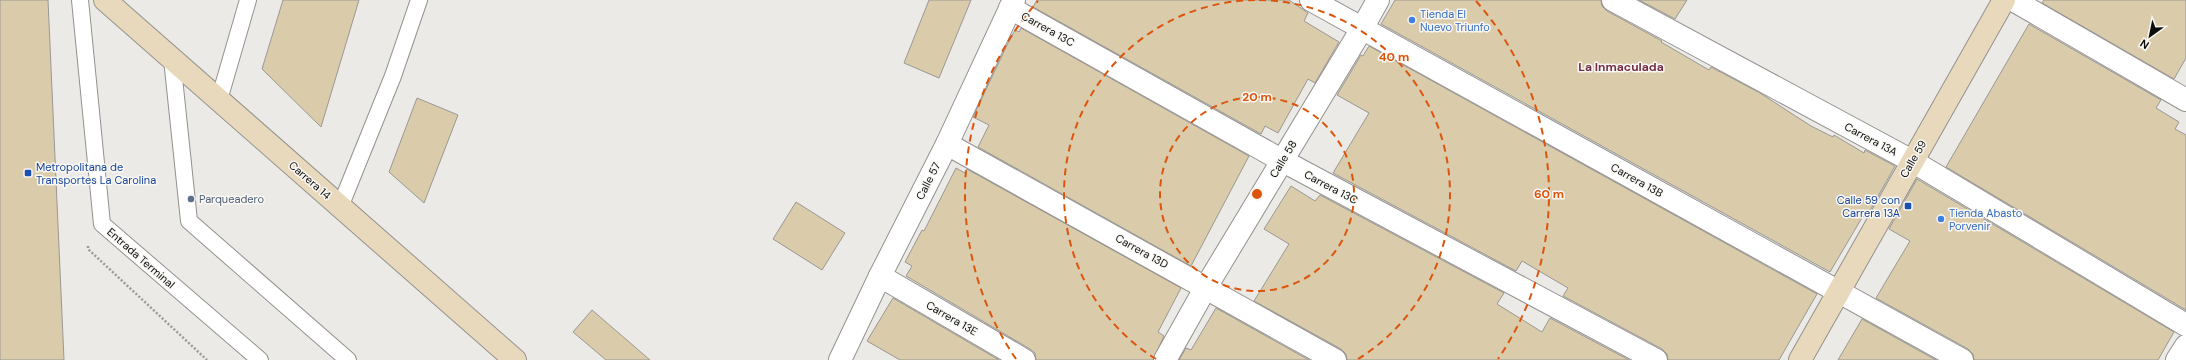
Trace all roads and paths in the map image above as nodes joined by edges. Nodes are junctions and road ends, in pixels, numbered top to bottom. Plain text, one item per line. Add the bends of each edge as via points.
1 (80, 0) edge
2 (106, 0) edge
3 (248, 0) edge
4 (419, 0) edge
5 (1311, 0) edge
6 (1378, 0) edge
7 (1613, 0) edge
8 (2004, 0) edge
9 (2013, 0) edge
10 (1012, 4) edge
11 (1363, 27) junction
12 (172, 59) junction
13 (219, 100) junction
14 (2186, 100) edge
15 (947, 144) junction
16 (1283, 161) junction
17 (1912, 161) junction
18 (340, 207) junction
19 (880, 276) junction
20 (1206, 287) junction
21 (1837, 291) junction
22 (2186, 325) edge
23 (2186, 346) edge
24 (260, 360) edge
25 (348, 360) edge
26 (515, 360) edge
27 (840, 360) edge
28 (1024, 360) edge
29 (1164, 360) edge
30 (1335, 360) edge
31 (1656, 360) edge
32 (1800, 360) edge
33 (1962, 360) edge
34 (2177, 360) edge

1 - 24 lane, Entrada Terminal via 102,224
2 - 12 main road, Carrera 14
3 - 13 lane
4 - 18 lane via 393,76
5 - 11 street, Carrera 13B
6 - 11 street, Calle 58
7 - 17 street, Carrera 13A
8 - 17 main road, Calle 59
9 - 14 street
10 - 15 street, Calle 57
10 - 16 street, Carrera 13C
11 - 16 street, Calle 58
11 - 21 street, Carrera 13B
12 - 13 main road, Carrera 14
12 - 25 lane via 189,221
13 - 18 main road, Carrera 14
15 - 19 street, Calle 57
15 - 20 street, Carrera 13D
16 - 20 street, Calle 58
16 - 31 street, Carrera 13C
17 - 21 main road, Calle 59
17 - 22 street, Carrera 13A
18 - 26 main road, Carrera 14
19 - 27 street, Calle 57
19 - 28 street, Carrera 13E
20 - 29 street, Calle 58
20 - 30 street, Carrera 13D
21 - 32 main road, Calle 59
21 - 33 street, Carrera 13B
23 - 34 street

